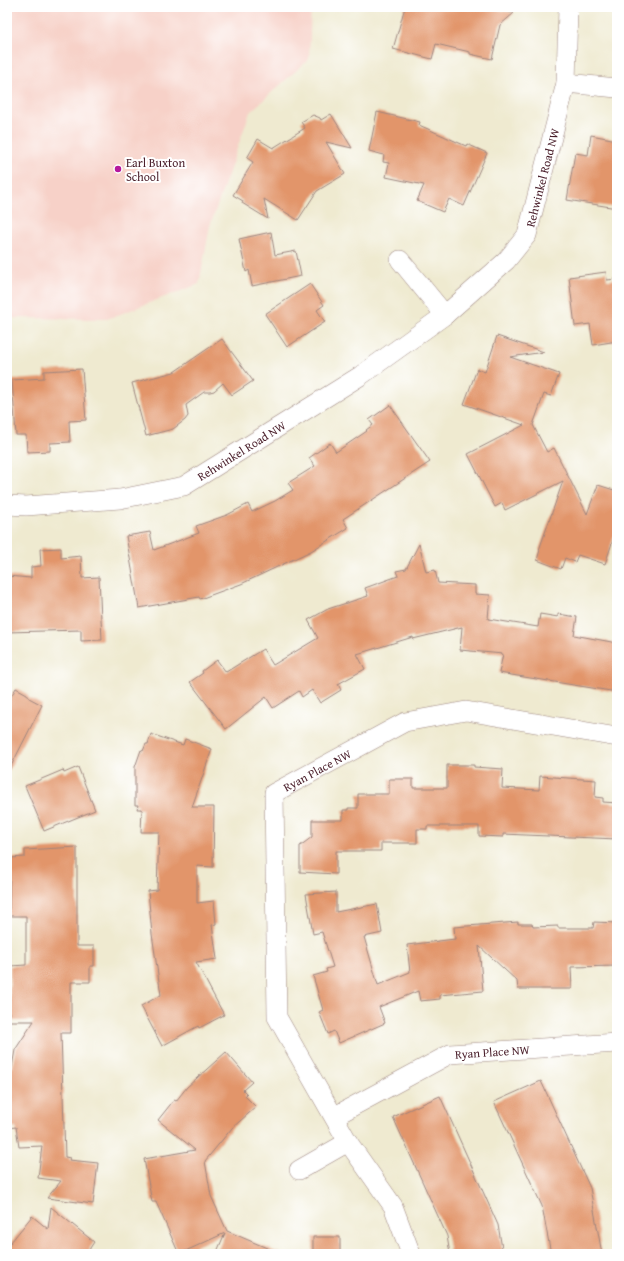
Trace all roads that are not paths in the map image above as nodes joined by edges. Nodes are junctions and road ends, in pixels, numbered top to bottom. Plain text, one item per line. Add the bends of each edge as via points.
1 (568, 7) edge
2 (566, 83) junction
3 (617, 88) edge
4 (400, 260) dead end
5 (445, 315) junction
6 (7, 505) edge
7 (617, 737) edge
8 (617, 1043) edge
9 (335, 1116) junction
10 (348, 1142) junction
11 (298, 1170) dead end
12 (411, 1254) edge

1 - 2 street, Rehwinkel Road NW
2 - 3 street
2 - 5 street, Rehwinkel Road NW via 528,235 506,260
4 - 5 street
5 - 6 street, Rehwinkel Road NW via 360,376 184,486 120,499 26,506
7 - 9 street, Ryan Place NW via 466,711 405,722 274,793 277,1018
8 - 9 street, Ryan Place NW via 450,1054
9 - 10 street, Ryan Place NW
10 - 11 street
10 - 12 street, Ryan Place NW via 393,1206

